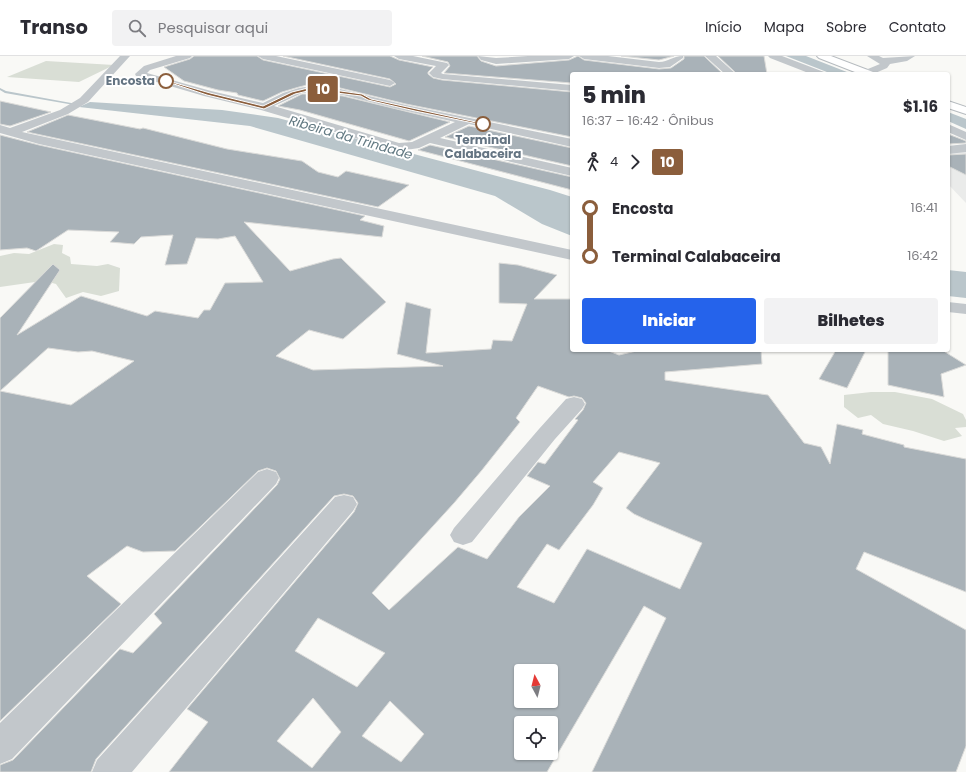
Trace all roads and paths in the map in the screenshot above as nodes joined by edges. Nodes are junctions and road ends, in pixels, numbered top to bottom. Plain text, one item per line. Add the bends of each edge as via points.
1 (125, 56) edge
2 (187, 56) edge
3 (263, 56) edge
4 (399, 56) edge
5 (483, 56) edge
6 (569, 56) edge
7 (584, 56) edge
8 (678, 56) edge
9 (710, 56) edge
10 (772, 56) edge
11 (822, 56) edge
12 (872, 56) edge
13 (910, 56) edge
14 (882, 61) junction
15 (624, 62) junction
16 (164, 63) junction
17 (480, 69) dead end
18 (617, 70) dead end
19 (506, 72) dead end
20 (729, 72) edge
21 (815, 72) edge
22 (863, 72) edge
23 (872, 72) edge
24 (447, 78) junction
25 (166, 81) junction
26 (390, 83) dead end
27 (461, 88) dead end
28 (570, 88) edge
29 (950, 105) edge
30 (264, 108) junction
31 (966, 111) edge
32 (468, 120) junction
33 (950, 129) edge
34 (5, 131) edge
35 (966, 136) edge
36 (430, 139) junction
37 (570, 143) edge
38 (966, 148) edge
39 (950, 150) edge
40 (570, 172) edge
41 (570, 255) edge
42 (950, 307) edge
43 (966, 309) edge
44 (574, 404) dead end
45 (267, 478) dead end
46 (344, 504) dead end
47 (463, 535) dead end
48 (0, 747) edge
49 (109, 772) edge

1 - 34 street via 84,100 64,112
2 - 16 street
3 - 26 street
4 - 24 street via 448,65 434,73
5 - 6 street via 496,61
7 - 15 street
8 - 15 street via 667,65
9 - 20 street
10 - 21 street
11 - 22 main road
12 - 14 street
13 - 14 street
14 - 23 street via 885,63 884,66
15 - 18 street
16 - 25 street
16 - 25 street via 140,73
17 - 19 street
24 - 27 street via 440,82 443,86
24 - 28 street
25 - 30 street
29 - 31 main road
30 - 32 street via 294,93 312,88 362,95 370,100
30 - 36 street via 398,147
32 - 36 street
32 - 37 street
33 - 35 street
34 - 41 street
36 - 40 street
38 - 39 street
42 - 43 street
44 - 47 street via 566,410
45 - 48 street
46 - 49 street

